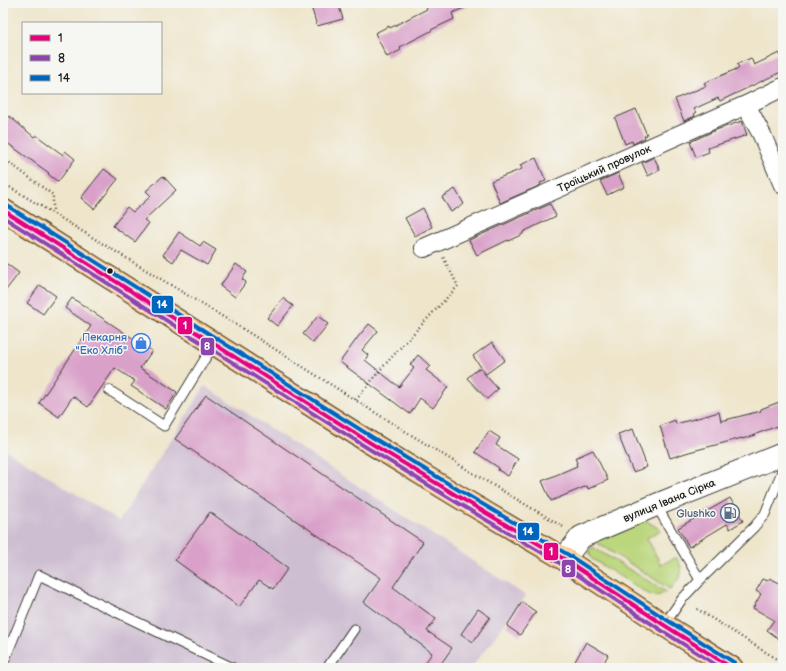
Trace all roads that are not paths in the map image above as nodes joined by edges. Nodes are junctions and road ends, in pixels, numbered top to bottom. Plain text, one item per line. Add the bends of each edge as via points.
1 (783, 86) edge
2 (746, 106) junction
3 (783, 185) edge
4 (3, 210) edge
5 (429, 245) road end
6 (214, 344) junction
7 (109, 390) dead end
8 (783, 454) edge
9 (783, 469) edge
10 (656, 505) junction
11 (564, 559) junction
12 (700, 580) junction
13 (664, 625) junction
14 (354, 629) dead end
15 (3, 664) edge
16 (233, 668) edge
17 (327, 668) edge
18 (732, 668) edge

1 - 2 street, Троїцький провулок
2 - 3 street via 762,135
2 - 5 street, Троїцький провулок
4 - 6 highway
6 - 7 lane via 164,426
6 - 11 highway via 369,442
8 - 10 street, вулиця Івана Сірка
9 - 12 lane via 765,514
10 - 11 street, вулиця Івана Сірка via 581,537
10 - 12 lane
11 - 13 highway
12 - 13 lane via 682,599
13 - 18 highway
14 - 17 lane
15 - 16 lane via 39,575

